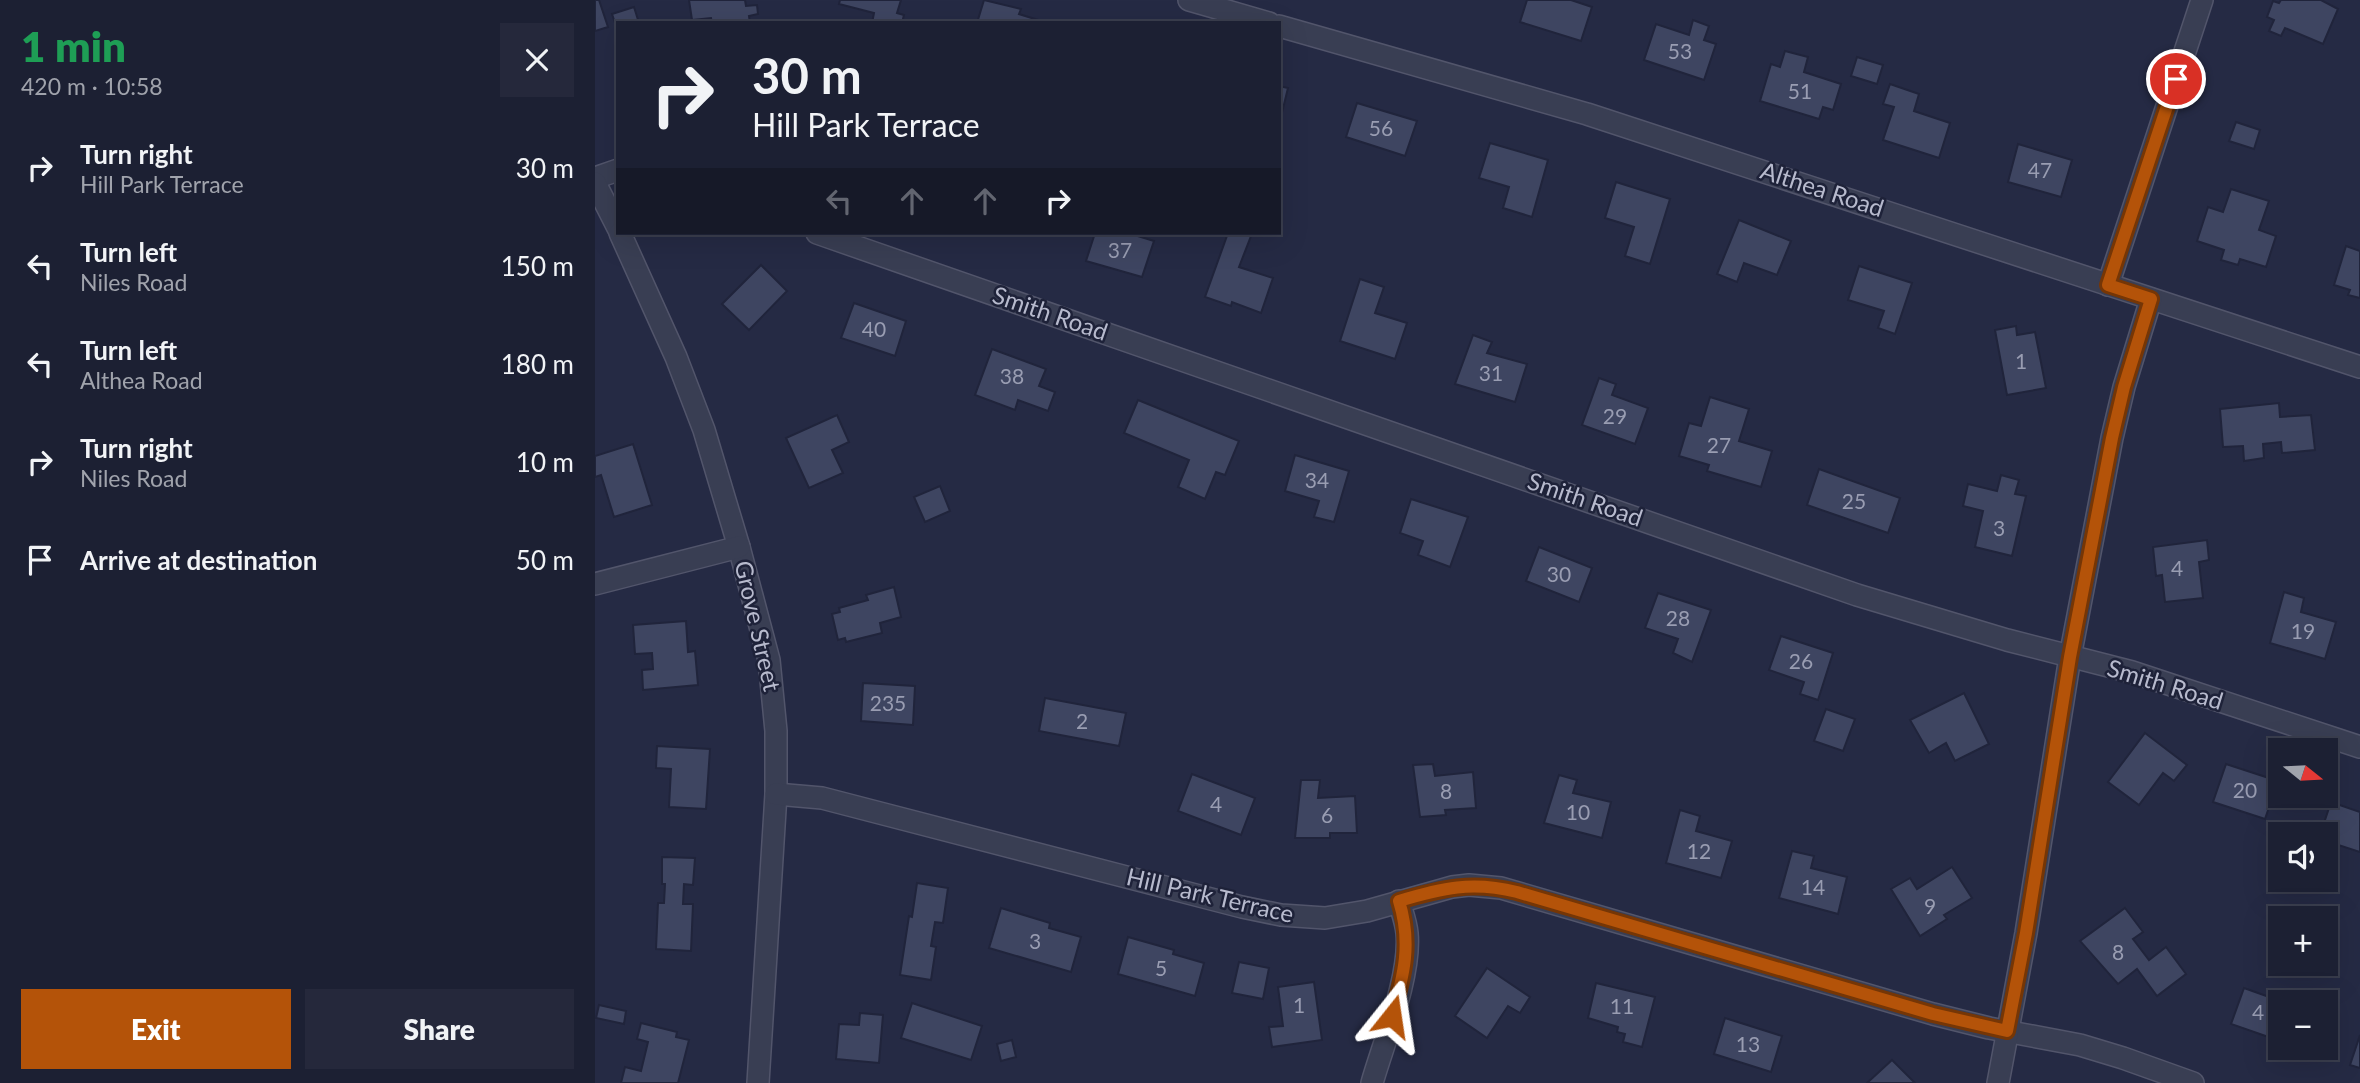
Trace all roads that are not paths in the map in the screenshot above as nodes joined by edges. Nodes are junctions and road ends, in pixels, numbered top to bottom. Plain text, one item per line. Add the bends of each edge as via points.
1 (1189, 0) edge
2 (2202, 0) edge
3 (1262, 21) edge
4 (1281, 27) edge
5 (616, 171) edge
6 (595, 180) edge
7 (616, 224) edge
8 (621, 235) edge
9 (823, 235) edge
10 (2108, 285) junction
11 (2151, 299) junction
12 (2360, 367) edge
13 (739, 547) junction
14 (595, 584) edge
15 (2070, 657) junction
16 (2360, 747) edge
17 (776, 794) junction
18 (1399, 901) junction
19 (2007, 1031) junction
20 (758, 1083) edge
21 (1372, 1083) edge
22 (1998, 1083) edge
23 (2193, 1083) edge

1 - 3 street
2 - 10 street
4 - 10 street, Althea Road via 1587,114
5 - 6 street
6 - 7 street
8 - 13 street, Grove Street via 691,394
9 - 15 street, Smith Road via 1857,595
10 - 11 street, Althea Road
11 - 12 street, Althea Road
11 - 15 street via 2112,438
13 - 14 street
13 - 17 street, Grove Street via 769,660
15 - 16 street, Smith Road via 2131,672
15 - 19 street
17 - 18 street, Hill Park Terrace via 839,803 1281,915 1325,918
17 - 20 street, Grove Street
18 - 19 street, Hill Park Terrace via 1452,887 1501,888 1933,1014
18 - 21 street via 1406,954
19 - 22 street
19 - 23 street, Hill Park Terrace via 2080,1045

